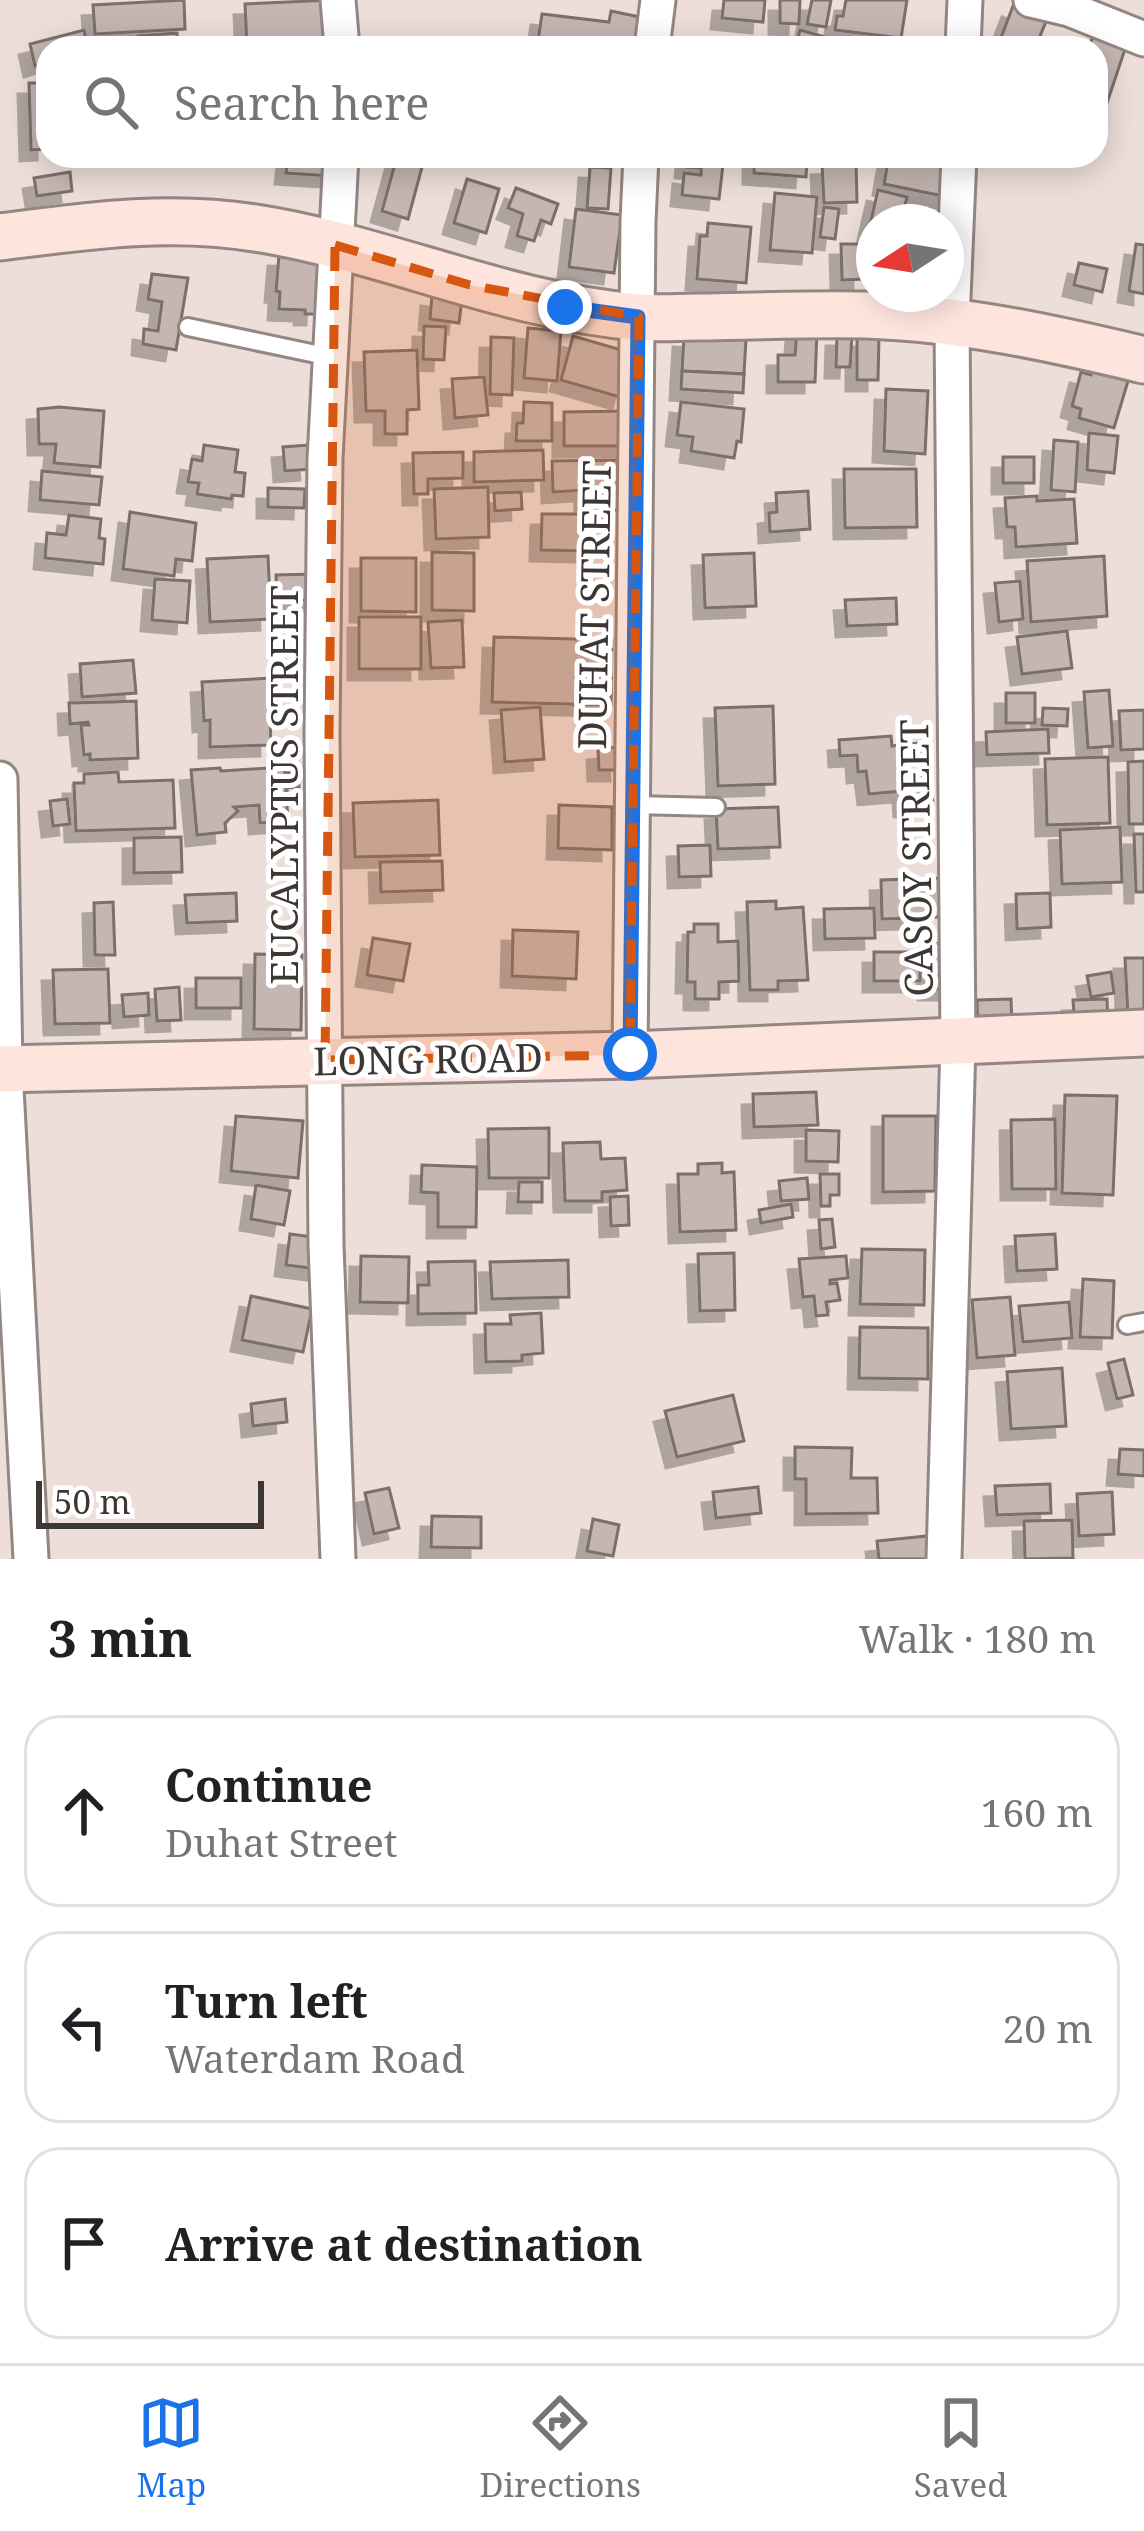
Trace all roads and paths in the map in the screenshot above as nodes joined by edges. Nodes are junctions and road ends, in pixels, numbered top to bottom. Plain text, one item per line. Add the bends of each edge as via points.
1 (338, 0) edge
2 (658, 0) edge
3 (965, 0) edge
4 (1031, 0) edge
5 (341, 36) edge
6 (654, 36) edge
7 (964, 36) edge
8 (1144, 39) edge
9 (339, 168) edge
10 (640, 168) edge
11 (958, 168) edge
12 (0, 236) edge
13 (335, 245) junction
14 (638, 317) junction
15 (952, 321) junction
16 (188, 327) dead end
17 (330, 357) junction
18 (1144, 360) edge
19 (0, 779) edge
20 (633, 805) junction
21 (716, 807) dead end
22 (1144, 1033) edge
23 (958, 1042) junction
24 (630, 1054) junction
25 (325, 1060) junction
26 (3, 1069) edge
27 (31, 1559) edge
28 (338, 1559) edge
29 (944, 1559) edge

1 - 5 street
2 - 6 street
3 - 7 street
4 - 8 street
9 - 13 street, EUCALYPTUS STREET
10 - 14 street, DUHAT STREET
11 - 15 street, CASOY STREET
12 - 13 street via 157,221
13 - 14 street via 470,285
13 - 17 street, EUCALYPTUS STREET
14 - 15 street
14 - 20 street, DUHAT STREET
15 - 18 street
15 - 23 street, CASOY STREET
16 - 17 lane
17 - 25 street, EUCALYPTUS STREET
19 - 26 street
20 - 21 lane
20 - 24 street, DUHAT STREET
22 - 23 street, LONG ROAD
23 - 24 street, LONG ROAD
23 - 29 street, CASOY STREET
24 - 25 street, LONG ROAD
25 - 26 street, LONG ROAD
25 - 28 street, EUCALYPTUS STREET
26 - 27 street

